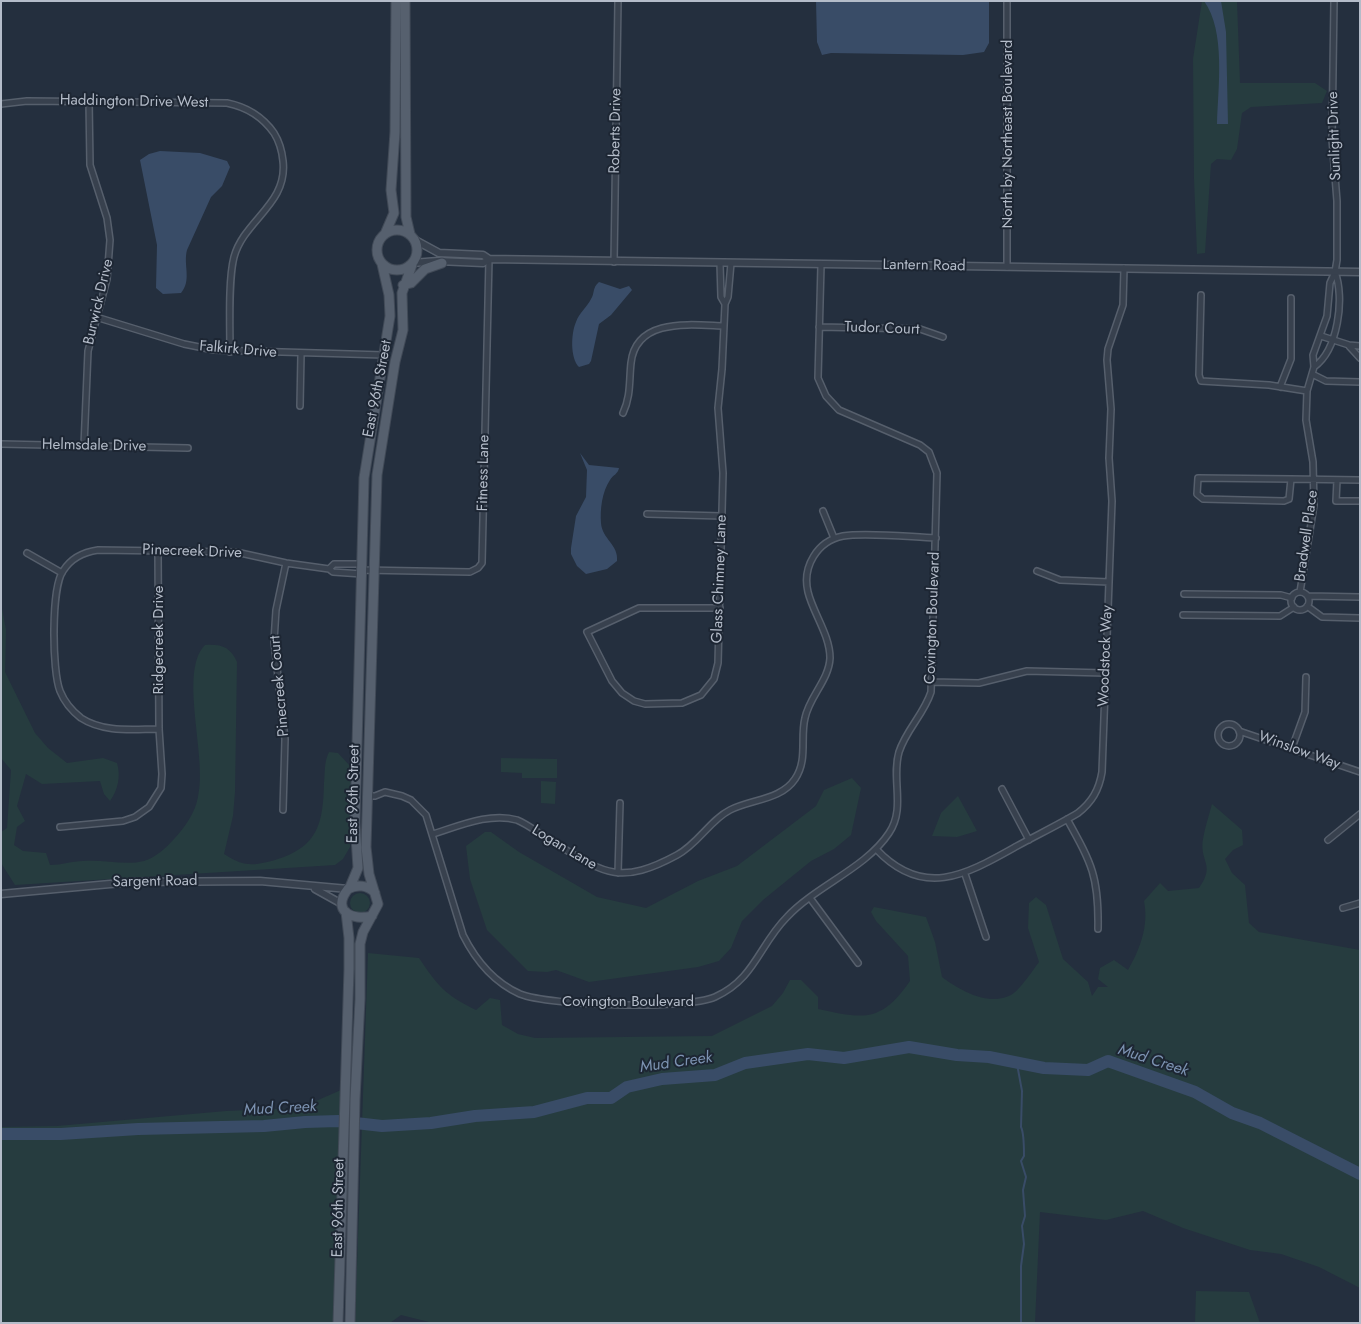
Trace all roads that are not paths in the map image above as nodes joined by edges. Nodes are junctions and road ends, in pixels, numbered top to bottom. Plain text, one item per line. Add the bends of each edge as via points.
1 (396, 1) edge
2 (405, 1) edge
3 (618, 1) edge
4 (1007, 1) edge
5 (1334, 1) edge
6 (89, 102) junction
7 (1, 104) edge
8 (385, 234) junction
9 (413, 237) junction
10 (489, 259) junction
11 (614, 262) junction
12 (442, 263) junction
13 (720, 263) junction
14 (382, 264) junction
15 (413, 264) junction
16 (731, 264) junction
17 (821, 265) junction
18 (1007, 267) junction
19 (1124, 268) junction
20 (1336, 272) junction
21 (1360, 272) edge
22 (403, 285) junction
23 (1201, 295) dead end
24 (1291, 298) dead end
25 (725, 304) junction
26 (96, 317) junction
27 (724, 326) junction
28 (819, 327) junction
29 (1321, 336) junction
30 (943, 337) dead end
31 (1332, 340) junction
32 (1349, 345) junction
33 (1360, 346) edge
34 (230, 352) junction
35 (301, 354) junction
36 (384, 355) junction
37 (1360, 358) edge
38 (1314, 367) junction
39 (1312, 374) junction
40 (1360, 382) edge
41 (1280, 387) junction
42 (1307, 391) junction
43 (300, 406) dead end
44 (623, 413) dead end
45 (1, 444) edge
46 (84, 446) junction
47 (188, 448) dead end
48 (1291, 479) junction
49 (1314, 480) junction
50 (1337, 480) junction
51 (1360, 480) edge
52 (1360, 501) edge
53 (823, 511) dead end
54 (647, 514) dead end
55 (722, 516) junction
56 (834, 538) junction
57 (936, 538) junction
58 (158, 550) junction
59 (27, 552) dead end
60 (286, 563) junction
61 (329, 569) junction
62 (362, 569) junction
63 (374, 570) junction
64 (62, 572) junction
65 (1036, 572) dead end
66 (1109, 582) junction
67 (1300, 592) junction
68 (1184, 594) dead end
69 (1308, 596) junction
70 (1360, 597) edge
71 (1292, 598) junction
72 (1307, 606) junction
73 (1294, 607) junction
74 (720, 608) junction
75 (1183, 615) dead end
76 (1360, 618) edge
77 (1105, 673) junction
78 (1306, 677) dead end
79 (931, 682) junction
80 (159, 729) junction
81 (1239, 731) junction
82 (356, 738) junction
83 (1292, 748) junction
84 (1360, 772) edge
85 (368, 784) junction
86 (1002, 789) dead end
87 (378, 793) junction
88 (368, 796) junction
89 (620, 803) dead end
90 (283, 810) dead end
91 (1360, 814) edge
92 (1067, 819) junction
93 (60, 827) dead end
94 (434, 834) junction
95 (1029, 840) junction
96 (1328, 840) dead end
97 (876, 849) junction
98 (618, 873) junction
99 (965, 874) junction
100 (309, 886) junction
101 (349, 888) junction
102 (376, 893) junction
103 (1, 894) edge
104 (810, 898) junction
105 (1360, 903) edge
106 (344, 908) junction
107 (1343, 908) dead end
108 (372, 916) junction
109 (1098, 928) dead end
110 (986, 937) dead end
111 (858, 963) dead end
112 (350, 1099) junction
113 (349, 1146) junction
114 (338, 1323) edge
115 (350, 1323) edge

1 - 8 main road via 391,190 394,213
2 - 9 main road via 406,216
3 - 11 street, Roberts Drive
4 - 18 street, North by Northeast Boulevard
5 - 20 street, Sunlight Drive via 1332,139 1337,201
6 - 7 street, Haddington Drive West via 21,101
6 - 26 street, Burwick Drive via 90,165 107,218 110,240 107,279
6 - 34 street, Haddington Drive West via 227,103 245,108 263,120 275,135 280,146 283,173 275,199 242,239 234,256
8 - 9 main road via 398,230
8 - 14 main road via 377,245
9 - 10 street, Lantern Road via 439,253 483,255
9 - 15 main road via 418,253
10 - 11 street, Lantern Road
10 - 12 street, Lantern Road via 483,263
10 - 63 street, Fitness Lane via 482,562 470,572
11 - 13 street, Lantern Road
12 - 15 street, Lantern Road
12 - 22 main road via 425,269 411,283
13 - 16 street, Lantern Road
13 - 25 street, Glass Chimney Lane via 721,297
14 - 15 main road via 400,271
14 - 36 main road, East 96th Street via 390,305
15 - 22 main road, East 96th Street
16 - 17 street, Lantern Road
16 - 25 street, Glass Chimney Lane
17 - 18 street, Lantern Road
17 - 28 street, Covington Boulevard
18 - 19 street, Lantern Road
19 - 20 street, Lantern Road
19 - 66 street, Woodstock Way via 1122,305 1107,360 1112,501
20 - 21 street, Lantern Road
20 - 29 street, Bradwell Place via 1330,283 1329,305
20 - 31 street, Bradwell Place via 1340,283 1339,309
22 - 63 main road, East 96th Street via 403,330 377,475
23 - 41 street via 1201,381
24 - 41 street via 1290,359
25 - 27 street, Glass Chimney Lane
26 - 34 street, Falkirk Drive via 184,344
26 - 46 street, Burwick Drive via 86,364
27 - 44 street via 671,325 648,334 633,354 629,399
27 - 55 street, Glass Chimney Lane via 718,408 723,473
28 - 30 street, Tudor Court via 920,329
28 - 57 street, Covington Boulevard via 818,378 832,404 839,410 911,439 929,452 937,473
29 - 31 street
29 - 38 street, Bradwell Place via 1313,355
31 - 32 street
31 - 38 street, Bradwell Place via 1323,359
32 - 33 street
32 - 37 street
34 - 35 street, Falkirk Drive
35 - 36 street, Falkirk Drive
35 - 43 street
36 - 62 main road, East 96th Street via 364,478
38 - 39 street, Bradwell Place
39 - 40 street via 1329,382
39 - 42 street, Bradwell Place
41 - 42 street
42 - 49 street, Bradwell Place via 1306,420
45 - 46 street, Helmsdale Drive
46 - 47 street, Helmsdale Drive
48 - 48 street, Bradwell Place via 1198,478 1198,494 1203,499 1286,500 1291,495
48 - 49 street, Bradwell Place
49 - 50 street, Bradwell Place
49 - 67 street, Bradwell Place via 1314,505 1300,576
50 - 51 street, Bradwell Place
50 - 52 street, Bradwell Place via 1336,501
53 - 56 street
54 - 55 street
55 - 74 street, Glass Chimney Lane
56 - 57 street via 853,535
56 - 98 street, Logan Lane via 816,552 806,575 808,594 830,656 828,669 805,717 803,757 797,776 778,794 727,812 676,856 641,870
57 - 79 street, Covington Boulevard
58 - 60 street, Pinecreek Drive via 236,552
58 - 64 street, Pinecreek Drive via 91,551 74,559
58 - 80 street, Ridgecreek Drive
59 - 64 street
60 - 61 street, Pinecreek Drive
60 - 90 street, Pinecreek Court via 274,640 285,739
61 - 62 street, Pinecreek Drive via 333,572
61 - 62 street, Pinecreek Drive via 334,564
62 - 63 street, Fitness Lane
62 - 82 main road, East 96th Street
63 - 85 main road, East 96th Street
64 - 80 street via 55,596 55,671 64,700 79,716 98,726
65 - 66 street via 1060,580
66 - 77 street, Woodstock Way
67 - 69 street
67 - 71 street
68 - 71 street, Bradwell Place via 1282,595
69 - 70 street, Bradwell Place
69 - 72 street
71 - 73 street
72 - 73 street
72 - 76 street via 1322,617
73 - 75 street via 1280,616
74 - 74 street, Glass Chimney Lane via 718,663 714,679 701,695 682,703 645,704 627,697 612,681 586,632 639,608
77 - 79 street via 1027,671 979,683
77 - 92 street, Woodstock Way via 1101,780 1090,802
78 - 83 street via 1305,712
79 - 97 street, Covington Boulevard via 924,710 899,751 896,820
80 - 93 street, Ridgecreek Drive via 162,783 157,797 145,811 126,820
81 - 81 street via 1231,725 1224,726 1218,734 1220,741 1229,746 1236,744
81 - 83 street, Winslow Way
82 - 88 main road via 361,762 361,790
82 - 101 main road, East 96th Street via 358,865
83 - 84 street, Winslow Way
85 - 87 street
85 - 88 main road, East 96th Street
86 - 95 street
87 - 88 street, Covington Boulevard
87 - 94 street, Covington Boulevard via 392,793 411,800 426,815
88 - 102 main road, East 96th Street via 367,856
89 - 98 street
91 - 96 street
92 - 95 street, Woodstock Way
92 - 109 street via 1094,871
94 - 98 street, Logan Lane via 490,818 517,820 599,870
94 - 104 street, Covington Boulevard via 463,936 471,950 484,968 501,982 538,1000 678,1005 702,1002 739,983 786,918
95 - 99 street, Woodstock Way
97 - 99 street, Woodstock Way via 893,864 912,874 941,878
97 - 104 street, Covington Boulevard
99 - 110 street
100 - 101 street, Sargent Road
100 - 103 street, Sargent Road via 260,881 107,882
100 - 106 street, Sargent Road via 331,896
101 - 102 main road via 369,887
101 - 106 main road, East 96th Street via 343,897
102 - 108 main road, East 96th Street via 378,907
104 - 111 street
105 - 107 street
106 - 108 main road via 358,918
106 - 112 main road, East 96th Street via 350,942
108 - 112 main road, East 96th Street via 360,940 360,999
112 - 113 main road, East 96th Street
113 - 114 main road, East 96th Street
113 - 115 main road, East 96th Street

